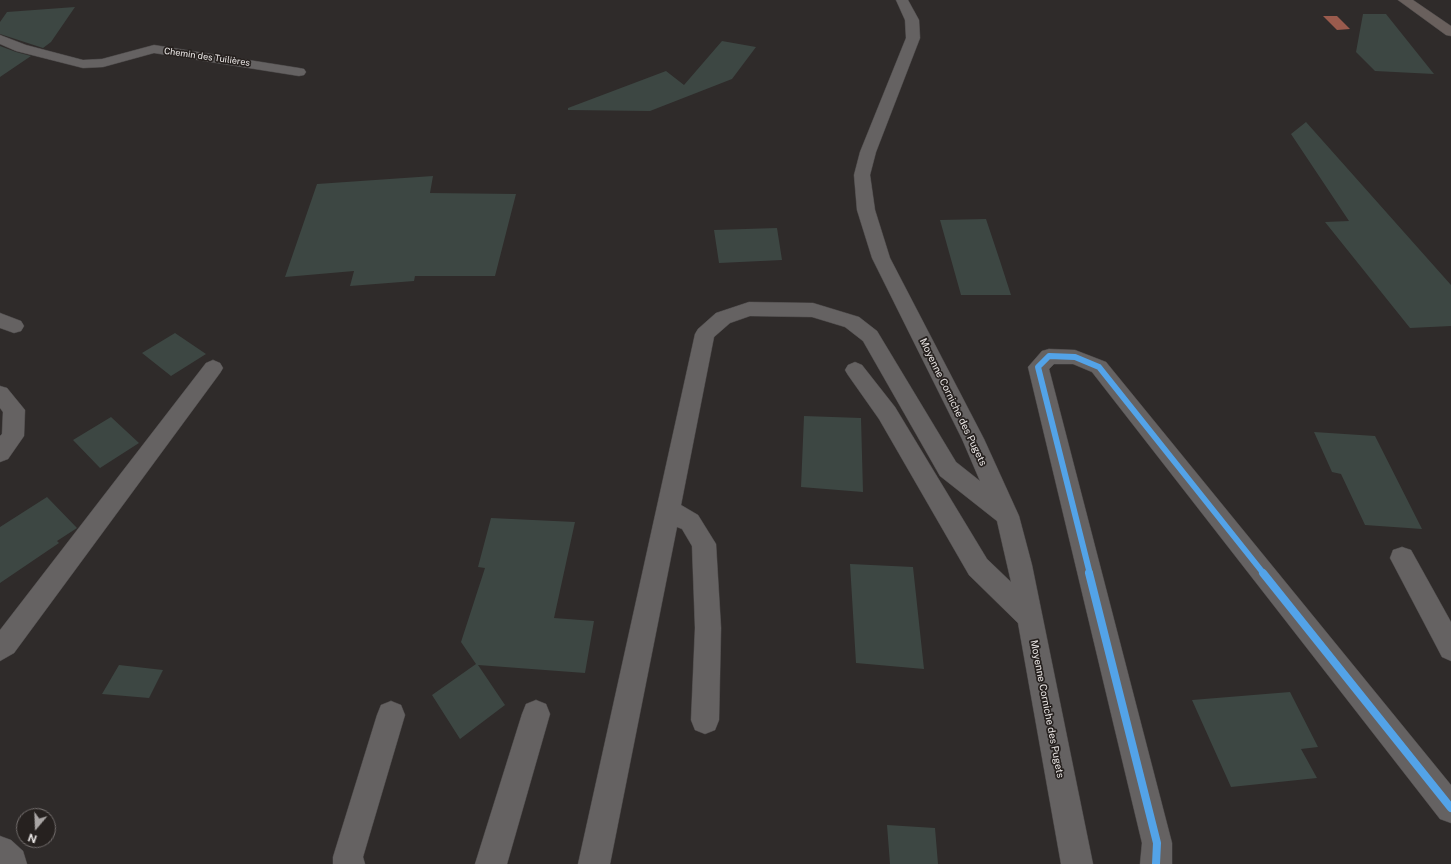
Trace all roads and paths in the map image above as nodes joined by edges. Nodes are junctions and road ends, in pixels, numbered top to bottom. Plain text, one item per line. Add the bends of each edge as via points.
1 (902, 0) edge
2 (1404, 0) edge
3 (1451, 32) edge
4 (0, 39) edge
5 (299, 72) dead end
6 (212, 368) dead end
7 (855, 370) dead end
8 (0, 394) edge
9 (0, 453) edge
10 (668, 510) junction
11 (1007, 516) junction
12 (1402, 558) dead end
13 (1030, 616) junction
14 (0, 648) edge
15 (1451, 648) edge
16 (536, 714) dead end
17 (391, 715) dead end
18 (705, 720) dead end
19 (1451, 808) edge
20 (349, 864) edge
21 (491, 864) edge
22 (594, 864) edge
23 (1077, 864) edge
24 (1156, 864) edge

1 - 11 street, Moyenne Corniche des Pugets via 912,20 913,38 868,152 862,175 866,210 881,258 974,438
2 - 3 main road
4 - 5 street, Chemin des Tuilières via 21,48 83,64 103,63 154,49
6 - 14 street
7 - 13 street via 887,413 978,567
8 - 9 street via 14,410 13,436
10 - 11 street via 705,334 723,318 749,309 813,310 852,322 870,336 948,469
10 - 18 street via 690,522 704,544 708,628
10 - 22 street
11 - 13 street, Moyenne Corniche des Pugets
12 - 15 street
13 - 23 street, Moyenne Corniche des Pugets
16 - 21 street
17 - 20 street via 348,857
19 - 24 street via 1099,367 1075,357 1049,356 1038,367 1157,843

